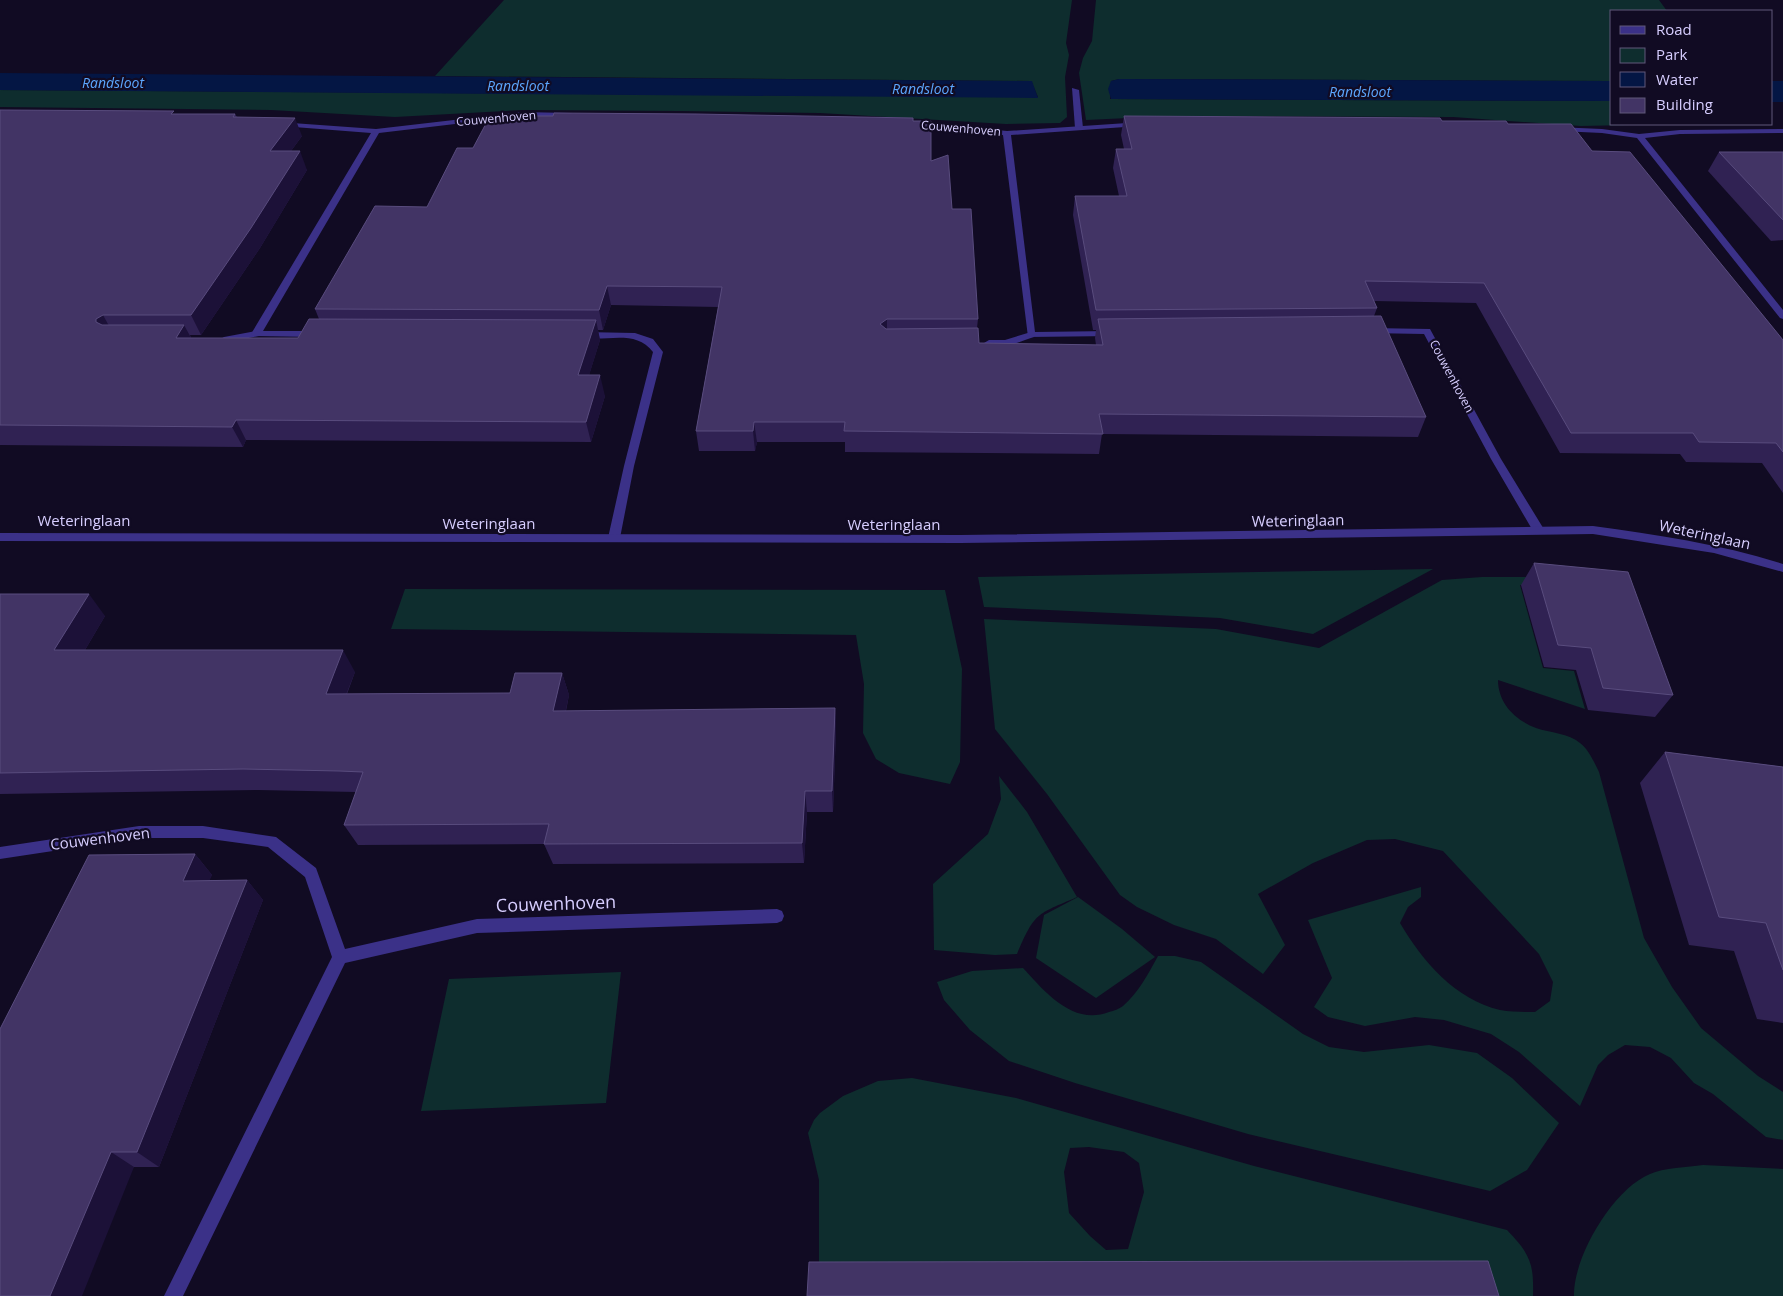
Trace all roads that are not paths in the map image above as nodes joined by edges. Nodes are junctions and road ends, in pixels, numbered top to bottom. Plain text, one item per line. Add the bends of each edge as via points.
1 (1075, 90) dead end
2 (582, 115) edge
3 (1151, 123) edge
4 (276, 124) edge
5 (902, 124) edge
6 (1078, 128) junction
7 (1552, 129) edge
8 (376, 131) junction
9 (1783, 131) edge
10 (1007, 133) junction
11 (1640, 136) junction
12 (1783, 316) edge
13 (1358, 332) edge
14 (256, 334) junction
15 (327, 334) edge
16 (1120, 334) edge
17 (573, 335) edge
18 (1030, 336) junction
19 (217, 340) edge
20 (976, 344) edge
21 (1539, 532) junction
22 (0, 537) edge
23 (614, 538) junction
24 (1783, 568) edge
25 (0, 853) edge
26 (776, 916) dead end
27 (340, 957) junction
28 (174, 1296) edge

1 - 6 street
2 - 8 street, Couwenhoven via 522,114
3 - 6 street, Couwenhoven
4 - 8 street, Couwenhoven
5 - 10 street, Couwenhoven via 932,124
6 - 10 street, Couwenhoven
7 - 11 street
8 - 14 street
9 - 11 street via 1680,132
10 - 18 street, Couwenhoven
11 - 12 street
13 - 21 street, Couwenhoven via 1427,331
14 - 15 street
14 - 19 street
16 - 18 street
17 - 23 street via 632,336 650,341 658,352
18 - 20 street via 1006,343
21 - 23 street, Weteringlaan via 960,539
21 - 24 street, Weteringlaan via 1593,530 1641,536
22 - 23 street, Weteringlaan
25 - 27 street, Couwenhoven via 139,832 203,832 271,841 311,873
26 - 27 street, Couwenhoven via 477,926
27 - 28 street

